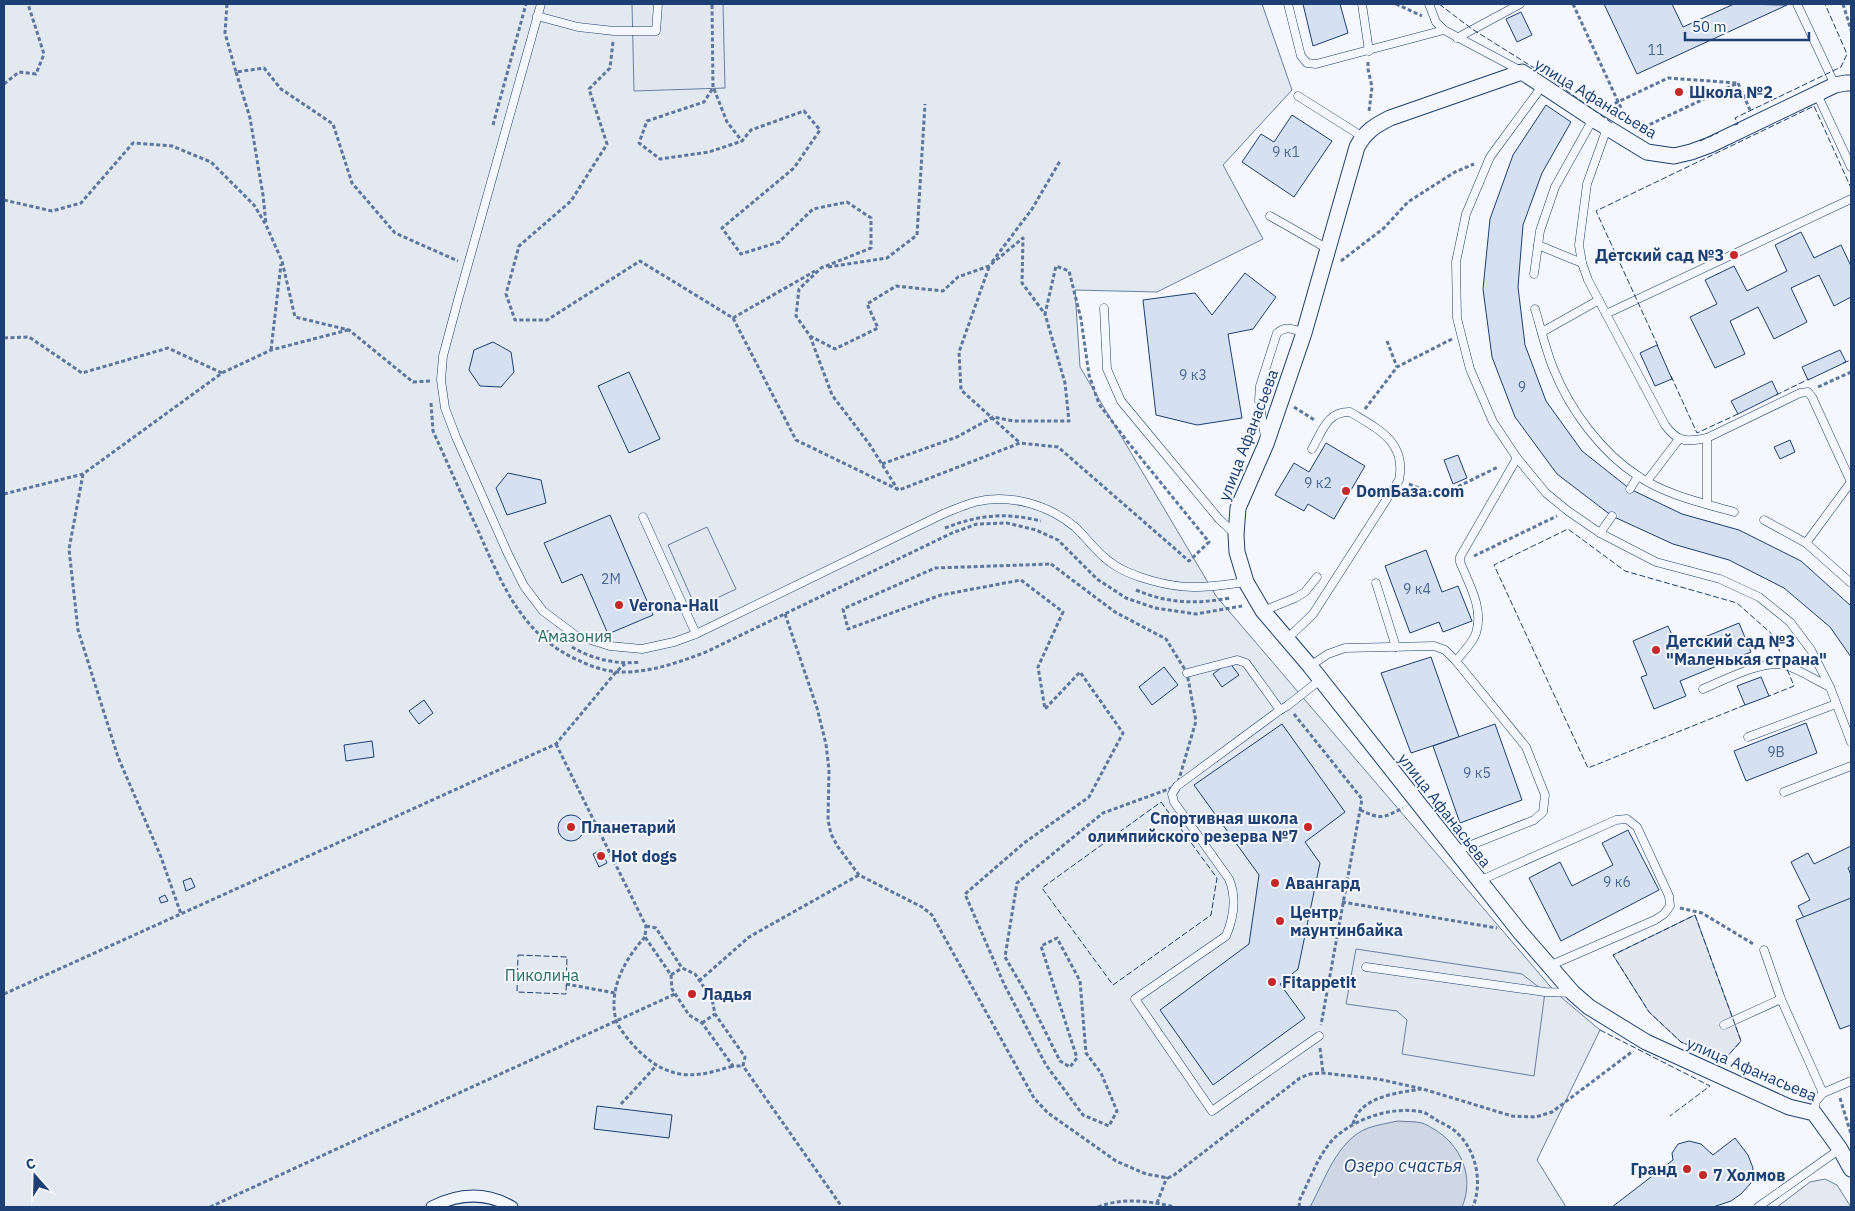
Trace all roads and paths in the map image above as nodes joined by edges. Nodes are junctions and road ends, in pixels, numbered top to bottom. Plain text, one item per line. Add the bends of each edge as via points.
1 (28, 4) edge
2 (227, 4) edge
3 (526, 4) edge
4 (541, 4) edge
5 (658, 4) edge
6 (712, 4) edge
7 (1288, 4) edge
8 (1362, 4) edge
9 (1396, 4) edge
10 (1429, 4) edge
11 (1520, 4) edge
12 (1573, 4) edge
13 (1797, 4) edge
14 (1843, 4) edge
15 (538, 16) junction
16 (1436, 22) junction
17 (1444, 30) junction
18 (1851, 30) edge
19 (614, 31) junction
20 (1457, 38) junction
21 (1369, 51) junction
22 (1368, 69) dead end
23 (236, 72) junction
24 (1522, 72) junction
25 (1738, 83) junction
26 (1851, 83) edge
27 (4, 84) edge
28 (1543, 85) junction
29 (1835, 85) junction
30 (714, 88) junction
31 (1817, 94) junction
32 (1298, 96) dead end
33 (1618, 101) junction
34 (925, 104) dead end
35 (1750, 110) dead end
36 (1593, 119) junction
37 (1629, 125) dead end
38 (492, 127) dead end
39 (1607, 128) junction
40 (1633, 133) dead end
41 (1363, 137) junction
42 (742, 141) junction
43 (1490, 157) junction
44 (1060, 161) dead end
45 (1851, 167) edge
46 (1851, 199) edge
47 (4, 200) edge
48 (1270, 216) dead end
49 (266, 225) junction
50 (1538, 245) junction
51 (1328, 249) junction
52 (457, 260) junction
53 (282, 261) junction
54 (1582, 263) junction
55 (468, 265) junction
56 (989, 266) junction
57 (821, 268) junction
58 (454, 269) dead end
59 (1534, 274) dead end
60 (1320, 276) junction
61 (1599, 300) junction
62 (1104, 308) dead end
63 (1535, 308) dead end
64 (1045, 314) junction
65 (1606, 314) junction
66 (734, 318) junction
67 (349, 330) junction
68 (1542, 332) junction
69 (1304, 333) junction
70 (1461, 334) junction
71 (810, 336) junction
72 (4, 338) edge
73 (1387, 341) dead end
74 (271, 350) junction
75 (1397, 367) junction
76 (1851, 372) edge
77 (222, 373) junction
78 (441, 380) junction
79 (428, 381) junction
80 (429, 388) dead end
81 (1808, 392) junction
82 (430, 396) dead end
83 (1282, 399) junction
84 (992, 417) junction
85 (1358, 418) junction
86 (438, 425) dead end
87 (1325, 427) junction
88 (1707, 438) junction
89 (1679, 439) junction
90 (1020, 443) junction
91 (1266, 444) junction
92 (1312, 449) dead end
93 (1516, 458) junction
94 (882, 464) junction
95 (83, 474) junction
96 (1638, 476) junction
97 (1647, 481) junction
98 (1851, 482) edge
99 (1415, 486) dead end
100 (1630, 489) dead end
101 (898, 490) junction
102 (4, 494) edge
103 (1707, 504) junction
104 (1568, 511) junction
105 (1734, 512) dead end
106 (1612, 516) dead end
107 (643, 517) dead end
108 (1764, 520) dead end
109 (1049, 525) dead end
110 (939, 530) dead end
111 (1600, 533) junction
112 (1236, 535) junction
113 (1806, 542) junction
114 (1460, 562) junction
115 (1317, 577) dead end
116 (1376, 583) dead end
117 (1851, 583) edge
118 (1133, 588) dead end
119 (1249, 588) junction
120 (1263, 611) junction
121 (785, 614) dead end
122 (540, 624) dead end
123 (696, 634) junction
124 (1287, 639) junction
125 (561, 641) dead end
126 (569, 646) dead end
127 (1396, 647) junction
128 (648, 661) dead end
129 (1456, 661) junction
130 (625, 664) junction
131 (1310, 666) junction
132 (1187, 673) junction
133 (1320, 680) junction
134 (1830, 687) junction
135 (1703, 689) dead end
136 (1836, 704) junction
137 (1284, 708) junction
138 (1748, 737) dead end
139 (1851, 742) edge
140 (556, 744) junction
141 (1851, 766) edge
142 (1177, 786) junction
143 (1784, 792) dead end
144 (1417, 802) junction
145 (1360, 810) junction
146 (1456, 852) junction
147 (859, 875) junction
148 (1479, 881) junction
149 (1342, 902) junction
150 (1670, 906) junction
151 (181, 914) junction
152 (646, 926) junction
153 (1520, 932) junction
154 (645, 937) junction
155 (1764, 950) joint
156 (1549, 966) junction
157 (1366, 967) dead end
158 (682, 968) junction
159 (671, 975) junction
160 (699, 981) junction
161 (566, 984) dead end
162 (615, 993) junction
163 (1573, 993) junction
164 (4, 994) edge
165 (675, 994) junction
166 (1781, 999) junction
167 (715, 1014) junction
168 (616, 1021) junction
169 (702, 1023) junction
170 (1724, 1024) dead end
171 (1319, 1036) junction
172 (1646, 1042) junction
173 (656, 1066) junction
174 (733, 1066) junction
175 (743, 1066) junction
176 (1323, 1072) junction
177 (1851, 1081) edge
178 (1836, 1088) junction
179 (1423, 1089) junction
180 (1824, 1093) junction
181 (622, 1104) dead end
182 (1814, 1113) junction
183 (1353, 1124) junction
184 (1851, 1134) edge
185 (1840, 1149) junction
186 (1851, 1169) edge
187 (1167, 1178) junction
188 (1157, 1203) junction
189 (210, 1207) edge
190 (432, 1207) edge
191 (512, 1207) edge
192 (842, 1207) edge
193 (1098, 1207) edge
194 (1175, 1207) edge
195 (1299, 1207) edge
196 (1473, 1207) edge
197 (1758, 1207) edge

1 - 27 path via 44,54 36,74 19,72
2 - 23 path via 225,33
3 - 38 path
4 - 15 lane
5 - 19 lane via 656,30
6 - 30 path
7 - 21 lane via 1301,56 1307,63 1316,64
8 - 21 lane
9 - 16 path
10 - 16 lane
11 - 20 lane
12 - 33 path
13 - 29 lane
14 - 18 path
15 - 19 lane via 578,27
15 - 55 lane
16 - 17 lane
17 - 20 lane
17 - 21 lane
19 - 66 path via 610,68 589,89 607,144 571,201 519,246 506,294 515,320 547,320 640,262
20 - 24 lane
22 - 41 path via 1372,100
23 - 49 path via 250,118
23 - 52 path via 264,68 281,89 333,124 352,183 395,233
24 - 28 street, улица Афанасьева
24 - 41 street, улица Афанасьева via 1390,118 1372,126
25 - 33 path via 1668,78
25 - 35 path
25 - 40 path
26 - 29 street, улица Афанасьева
28 - 36 street, улица Афанасьева
28 - 43 lane
29 - 31 street, улица Афанасьева
30 - 42 path via 727,122
30 - 42 path via 704,102 646,121 639,143 660,159 709,152
31 - 39 street, улица Афанасьева via 1710,145 1674,156 1647,152
31 - 45 lane
32 - 41 lane
33 - 36 path via 1597,112
33 - 37 path
34 - 57 path via 917,235 887,258
36 - 39 street, улица Афанасьева
36 - 50 lane via 1555,187
39 - 54 lane via 1587,184 1579,245
41 - 51 street, улица Афанасьева via 1357,147
42 - 57 path via 751,130 804,111 820,130 794,168 722,228 741,254 779,242 813,209 847,202 870,218 871,248
43 - 60 path via 1455,172 1408,202 1384,228
43 - 70 lane via 1466,214 1456,262
44 - 56 path via 1032,209
46 - 65 lane
47 - 49 path via 52,211 81,203 133,143 172,146 211,162 254,204
48 - 51 lane
49 - 53 path
50 - 54 lane
50 - 59 lane
51 - 60 street, улица Афанасьева
52 - 55 path
52 - 58 path
53 - 67 path via 295,317
53 - 74 path
54 - 61 lane
55 - 78 lane via 443,356
56 - 64 path via 1023,238 1022,283
56 - 71 path via 958,277 943,291 896,286 867,304 878,328 835,349
56 - 84 path via 959,352 961,390
57 - 66 path
57 - 71 path via 799,289 796,316
60 - 69 street, улица Афанасьева
61 - 65 lane
61 - 68 lane
62 - 112 lane via 1108,369 1121,401 1218,519
63 - 68 lane
64 - 84 path via 1065,382 1069,420 1013,421
64 - 90 path via 1056,266 1069,271 1081,319 1089,374 1099,404 1209,542 1189,561 1058,447
65 - 89 lane via 1665,425
66 - 101 path via 796,440
67 - 74 path
67 - 79 path via 413,382
68 - 96 lane via 1554,371 1578,416 1608,452
69 - 83 street, улица Афанасьева
69 - 91 lane via 1289,328 1277,333 1260,386
70 - 75 path
70 - 93 lane via 1470,368 1494,422
71 - 94 path via 832,395
72 - 77 path via 30,337 82,373 168,348
73 - 75 path
74 - 77 path
75 - 85 path
76 - 81 path
77 - 95 path
78 - 79 path
78 - 123 lane via 445,408 456,437 524,586 543,611 575,635 610,646 642,649
79 - 80 path
81 - 88 lane
81 - 98 lane
82 - 86 path
83 - 87 path
83 - 91 street, улица Афанасьева
84 - 90 path
84 - 94 path via 957,437
85 - 87 lane via 1350,412 1343,412 1330,418
85 - 124 lane via 1389,438 1402,467 1400,480 1312,614
87 - 92 lane
88 - 89 lane
88 - 103 lane
89 - 97 lane
90 - 101 path
91 - 112 street, улица Афанасьева via 1238,508
93 - 99 path via 1449,490 1431,493
93 - 104 lane via 1546,493
93 - 114 lane
94 - 101 path
95 - 102 path
95 - 151 path via 69,549 78,630 118,757 161,857
96 - 97 lane
96 - 100 lane
97 - 103 lane
98 - 113 lane
103 - 105 lane
104 - 111 lane
104 - 114 path
106 - 111 lane
107 - 123 lane
108 - 113 lane
109 - 110 path via 1013,516 988,515
111 - 134 lane via 1656,562 1720,579 1759,598 1790,622 1811,650
112 - 119 street, улица Афанасьева via 1237,552
113 - 117 lane
114 - 129 lane via 1479,620 1476,634
115 - 120 lane via 1305,592
116 - 127 lane
118 - 119 path via 1155,598 1183,602 1210,601
119 - 120 street, улица Афанасьева
119 - 123 lane via 1197,588 1137,576 1110,563 1059,514 1003,498 976,502 943,514
120 - 124 street, улица Афанасьева
121 - 147 path via 826,744 830,770 828,820 831,834
122 - 125 path
124 - 131 street, улица Афанасьева
126 - 130 path
127 - 129 lane via 1434,646 1445,650
127 - 131 lane via 1345,648
128 - 130 path
129 - 146 lane via 1526,747 1545,795 1543,812 1534,820
130 - 140 path
131 - 133 street, улица Афанасьева
132 - 137 lane via 1236,660 1246,663
132 - 142 path via 1196,721
132 - 142 path via 1166,639 1115,612 1051,564 935,568 843,609 848,629 941,595 1021,580 1063,612 1038,667 1046,709 1080,672 1123,733 1089,797 1024,843 965,894 1004,984 1046,1065 1083,1115 1109,1126 1118,1111 1101,1073 1086,1052 1080,981 1057,938 1041,946 1077,1058 1070,1067 1060,1061 1005,957 1017,883 1103,814
133 - 137 lane
133 - 144 street, улица Афанасьева
134 - 135 lane via 1786,666 1773,664
134 - 136 lane
136 - 138 lane
136 - 139 lane
137 - 142 lane
137 - 145 path via 1362,799
140 - 151 path
140 - 152 path
141 - 143 lane
142 - 171 lane via 1172,794 1174,802 1229,879 1235,893 1231,925 1226,936 1135,999 1212,1111
144 - 145 path via 1386,817 1378,818
144 - 146 street, улица Афанасьева
145 - 149 path
146 - 148 street, улица Афанасьева
147 - 160 path via 749,938
147 - 187 path via 932,915 1034,1098 1048,1113 1116,1161 1146,1174
148 - 150 lane via 1616,820 1627,819 1637,827 1669,896
148 - 153 street, улица Афанасьева
149 - 153 path
149 - 171 path
150 - 155 path via 1702,913
150 - 156 lane via 1655,920
151 - 164 path
152 - 154 path
152 - 158 path via 656,928
153 - 156 street, улица Афанасьева
154 - 159 path
154 - 162 path via 622,968
155 - 166 lane
156 - 163 street, улица Афанасьева
157 - 163 lane
158 - 159 path
158 - 160 path via 695,974
159 - 165 path
160 - 167 path via 712,999
161 - 162 path
162 - 168 path
163 - 172 street, улица Афанасьева via 1589,1007
165 - 168 path
165 - 169 path via 689,1015
166 - 170 lane
166 - 180 lane
167 - 169 path
167 - 175 path via 745,1057
168 - 173 path via 635,1048
168 - 189 path
169 - 174 path
171 - 176 path
172 - 179 path via 1552,1112 1536,1117 1512,1116
172 - 182 street, улица Афанасьева via 1789,1108
173 - 174 path via 681,1074 706,1073
173 - 181 path
174 - 175 path
175 - 192 path
176 - 179 path
176 - 187 path via 1300,1078
177 - 178 lane
178 - 180 lane
178 - 184 path
179 - 183 path via 1373,1101 1360,1110
180 - 182 lane via 1816,1102
182 - 185 street, улица Афанасьева
183 - 195 path via 1338,1134 1326,1149
183 - 196 path via 1404,1110 1423,1112 1454,1130 1468,1144 1474,1158 1478,1185
185 - 186 street, улица Афанасьева
185 - 197 lane
187 - 188 path
188 - 193 path via 1122,1201
188 - 194 path
190 - 191 street via 466,1195 501,1200

